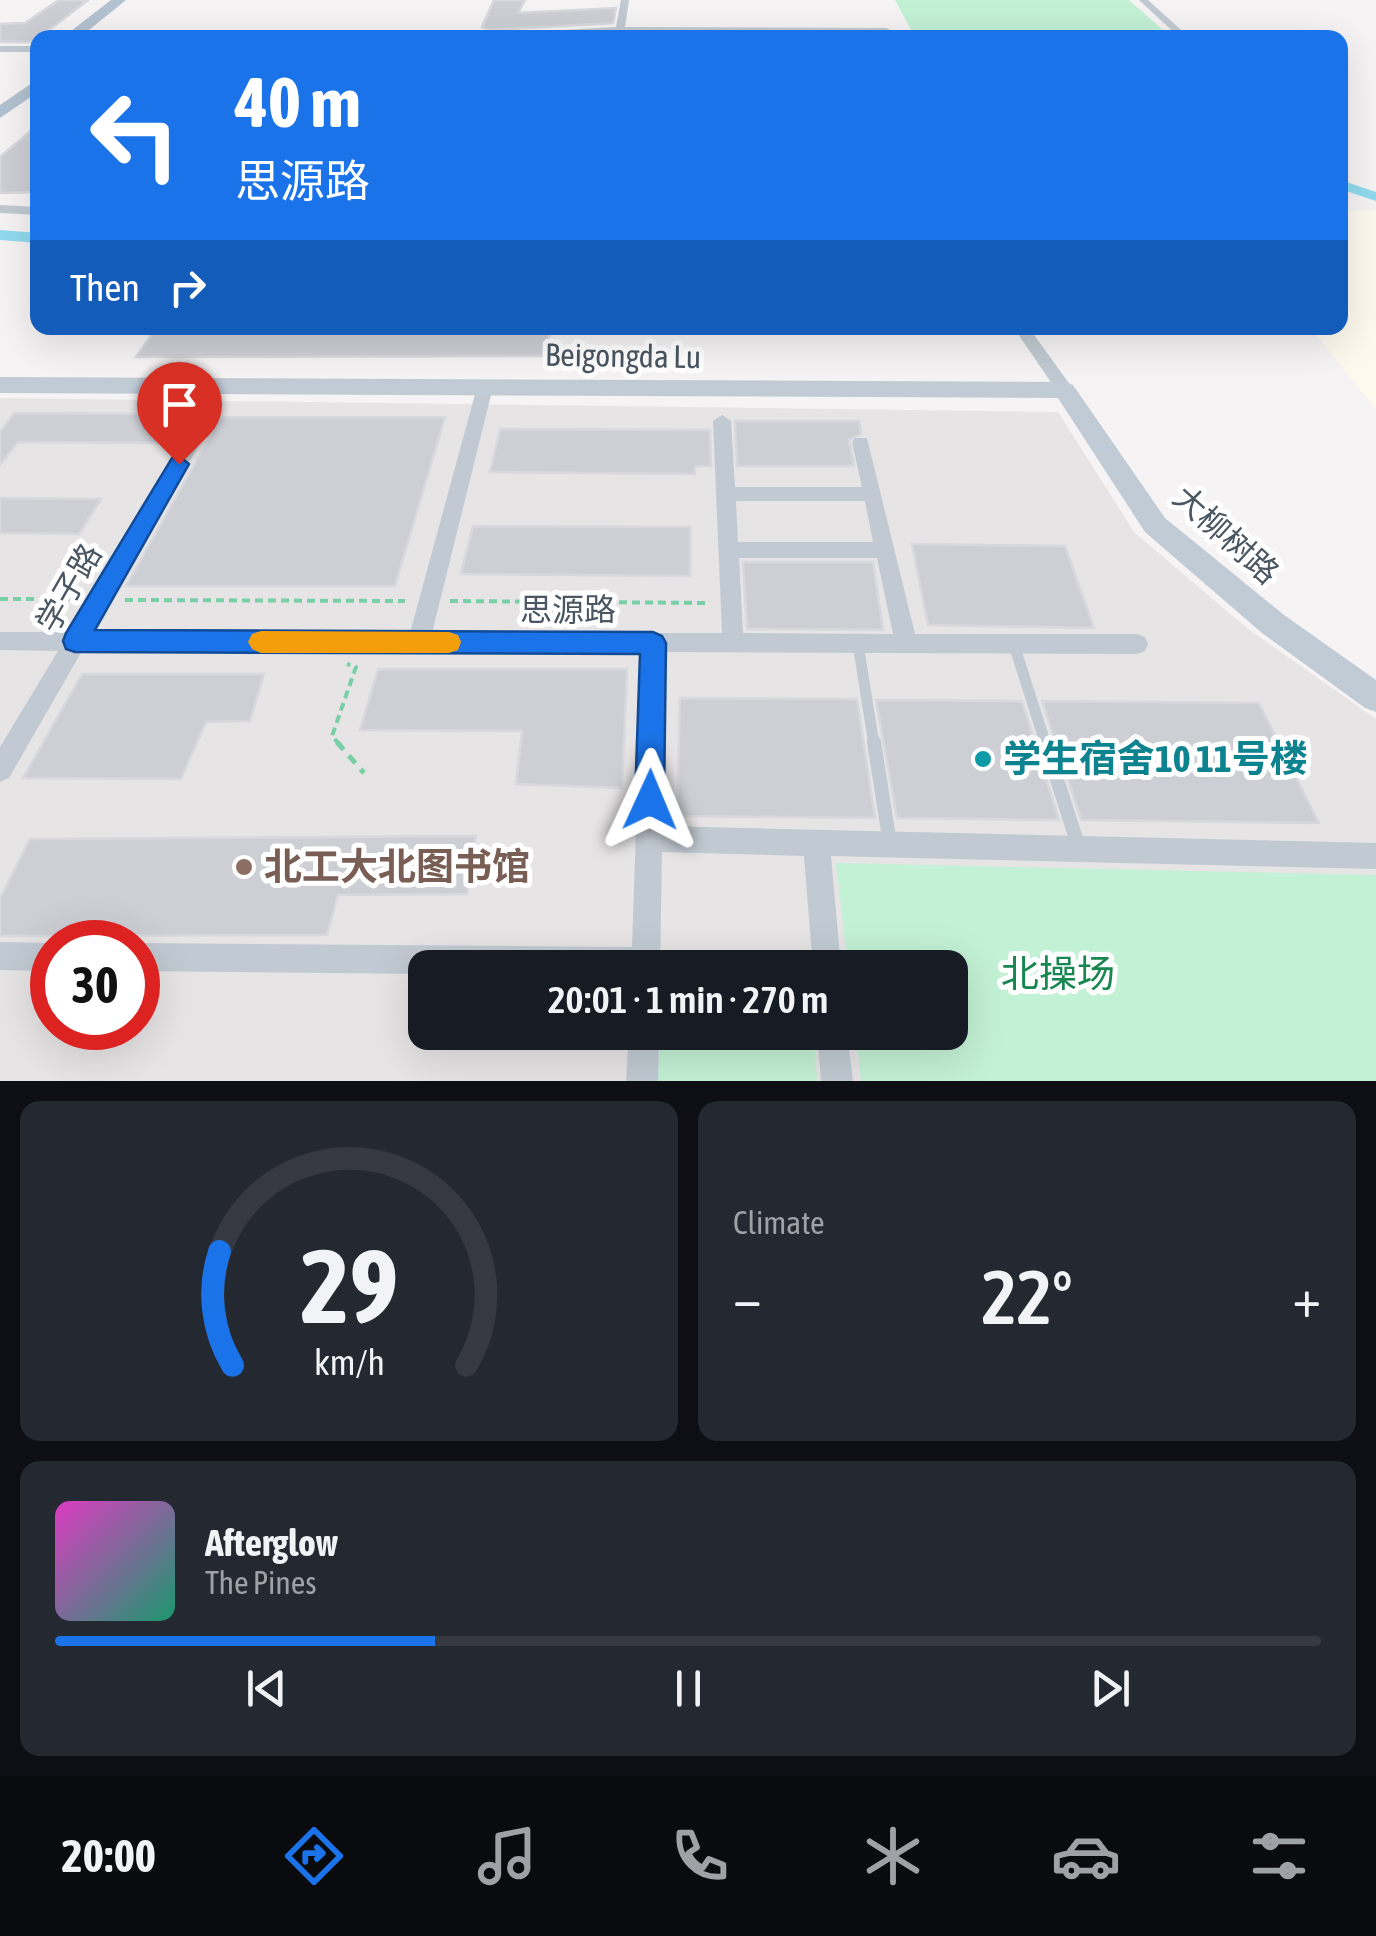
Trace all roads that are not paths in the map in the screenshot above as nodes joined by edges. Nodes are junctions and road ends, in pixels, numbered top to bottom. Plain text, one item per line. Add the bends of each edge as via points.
1 (118, 0) edge
2 (141, 0) edge
3 (625, 0) edge
4 (1143, 0) edge
5 (79, 30) edge
6 (105, 30) edge
7 (621, 30) edge
8 (1177, 30) edge
9 (0, 49) edge
10 (30, 49) edge
11 (30, 76) edge
12 (0, 114) edge
13 (0, 209) edge
14 (30, 211) edge
15 (1026, 335) edge
16 (0, 385) edge
17 (485, 387) junction
18 (1066, 390) junction
19 (722, 420) dead end
20 (194, 438) dead end
21 (861, 442) dead end
22 (725, 494) junction
23 (873, 494) junction
24 (728, 550) junction
25 (885, 550) junction
26 (0, 641) edge
27 (75, 641) junction
28 (419, 642) junction
29 (653, 643) junction
30 (732, 643) junction
31 (858, 644) junction
32 (906, 644) junction
33 (1014, 644) junction
34 (1137, 644) dead end
35 (1376, 698) edge
36 (0, 770) edge
37 (649, 839) junction
38 (816, 842) junction
39 (890, 844) junction
40 (1079, 849) junction
41 (1376, 856) edge
42 (646, 950) edge
43 (825, 950) edge
44 (0, 956) edge
45 (30, 957) edge
46 (160, 958) edge
47 (408, 962) edge
48 (643, 1050) edge
49 (834, 1050) edge
50 (642, 1081) edge
51 (837, 1081) edge

1 - 5 main road
2 - 6 main road
3 - 7 street
4 - 8 street
9 - 10 street
11 - 12 main road
13 - 14 street
15 - 18 street
16 - 17 street, Beigongda Lu
17 - 18 street, Beigongda Lu
17 - 28 street
18 - 35 street, 大柳树路 via 1155,525 1273,624
19 - 22 street
20 - 27 street, 学子路
21 - 23 street
22 - 23 street
22 - 24 street
23 - 25 street
24 - 25 street
24 - 30 street
25 - 32 street
26 - 27 street, 思源路
27 - 28 street, 思源路
27 - 36 street, 学子路
28 - 29 street, 思源路
29 - 30 street, 思源路
29 - 37 street
30 - 31 street, 思源路
31 - 32 street, 思源路
31 - 39 lane
32 - 33 street, 思源路
33 - 34 street, 思源路
33 - 40 lane
37 - 38 street
37 - 42 street
38 - 39 street
38 - 43 street
39 - 40 street
40 - 41 street
44 - 45 street
46 - 47 street
48 - 50 street
49 - 51 street

